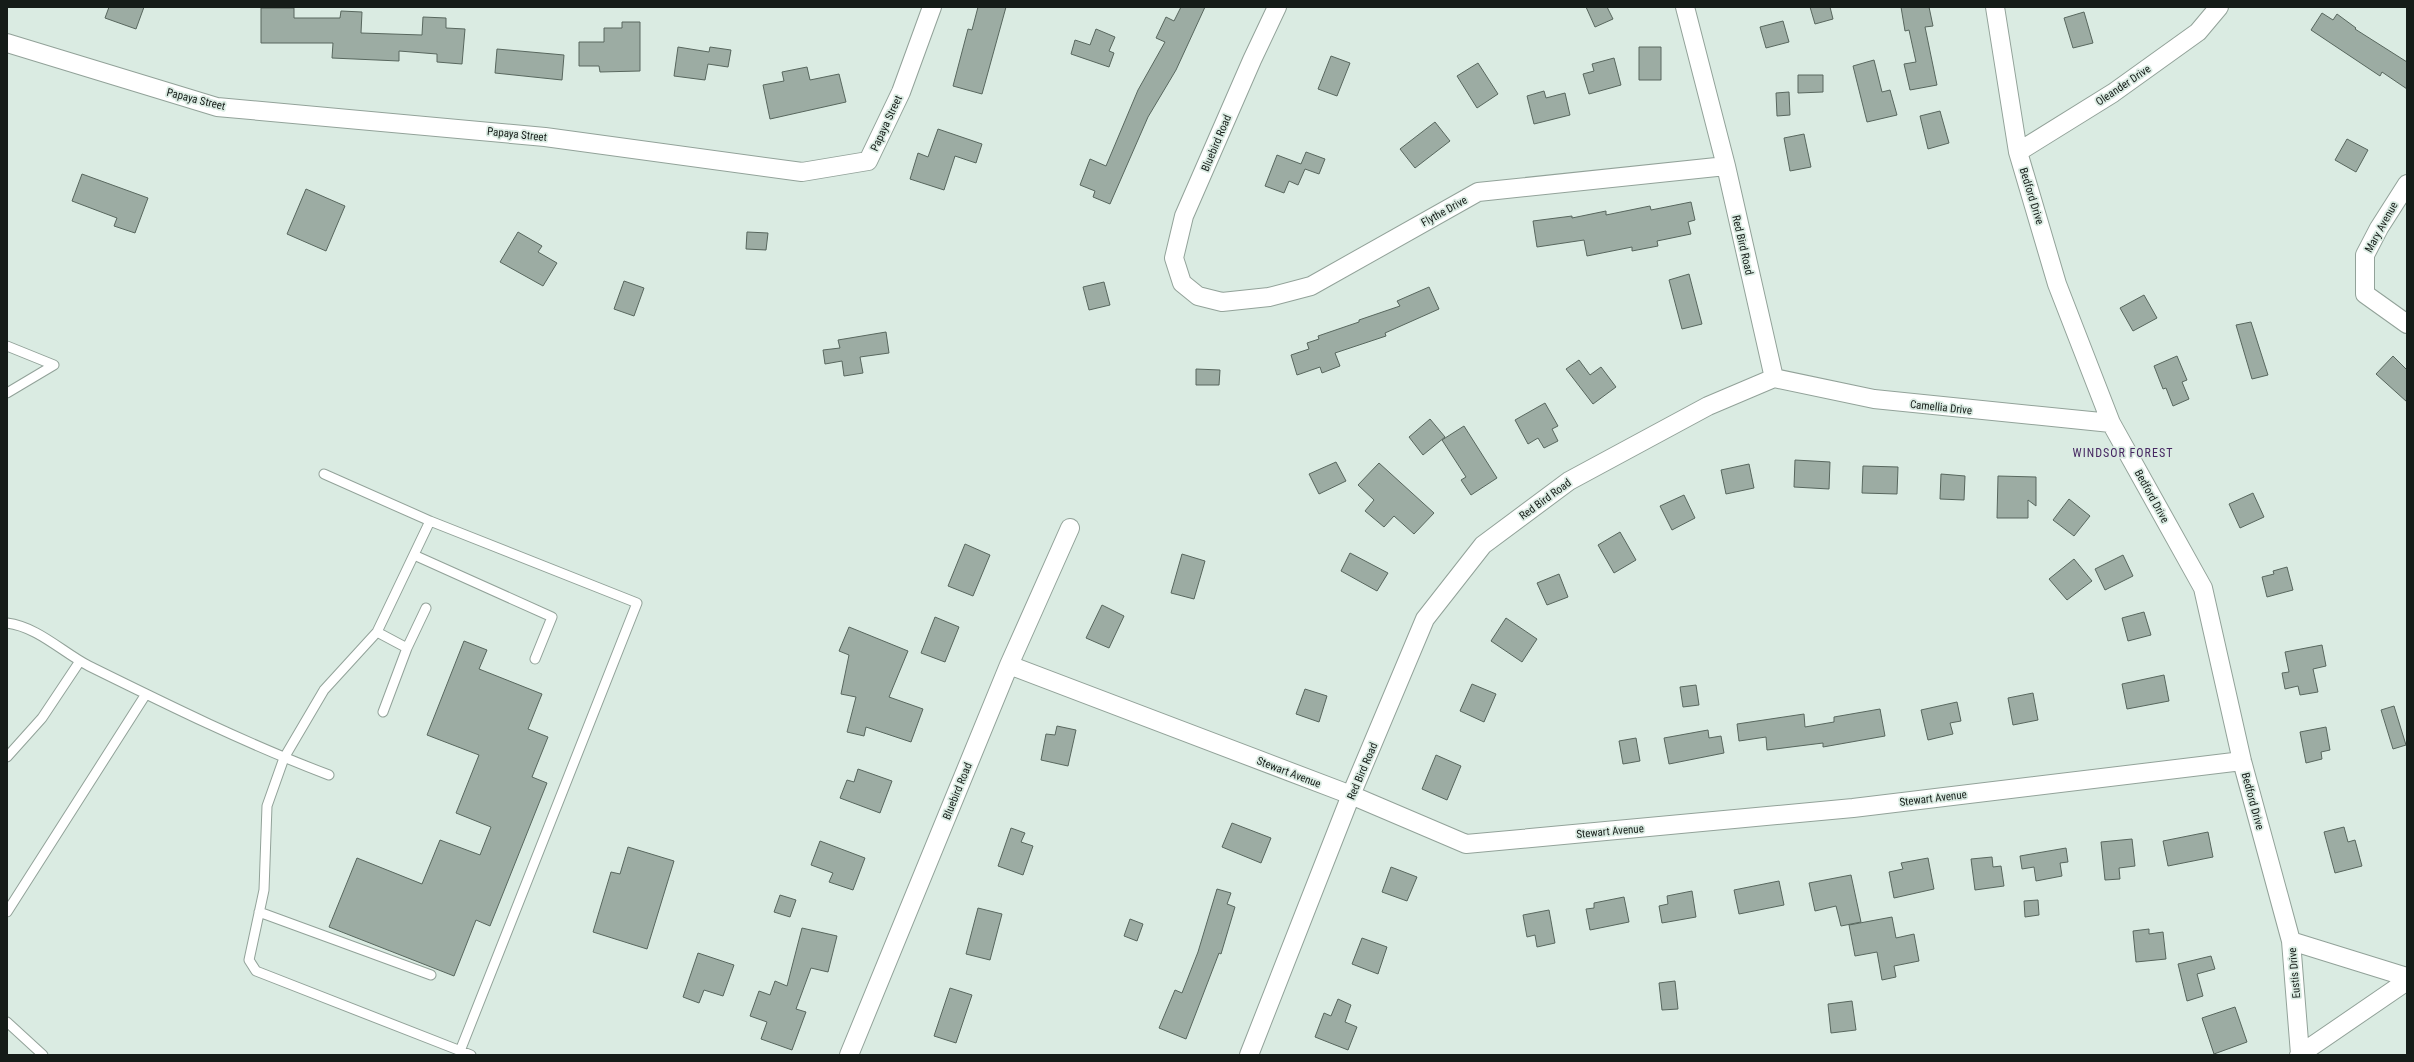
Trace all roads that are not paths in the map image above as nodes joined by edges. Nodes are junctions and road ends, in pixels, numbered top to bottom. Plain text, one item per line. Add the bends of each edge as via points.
1 (932, 7) edge
2 (1277, 7) edge
3 (1685, 7) edge
4 (1995, 7) edge
5 (2219, 7) edge
6 (7, 43) edge
7 (2018, 152) junction
8 (1726, 166) junction
9 (2407, 184) edge
10 (1182, 283) joint
11 (2407, 324) edge
12 (7, 346) edge
13 (1774, 378) junction
14 (7, 393) edge
15 (2111, 423) junction
16 (324, 474) dead end
17 (430, 521) junction
18 (1070, 528) dead end
19 (414, 555) junction
20 (426, 608) dead end
21 (7, 623) edge
22 (377, 632) junction
23 (407, 648) junction
24 (535, 659) dead end
25 (80, 661) junction
26 (1009, 665) junction
27 (146, 694) junction
28 (383, 712) dead end
29 (7, 757) edge
30 (284, 758) junction
31 (2242, 761) junction
32 (329, 775) dead end
33 (1351, 795) junction
34 (7, 912) edge
35 (260, 912) junction
36 (2291, 941) junction
37 (431, 975) dead end
38 (2407, 977) edge
39 (2407, 981) edge
40 (7, 1022) edge
41 (460, 1051) junction
42 (2300, 1054) edge
43 (43, 1055) edge
44 (471, 1055) edge
45 (849, 1055) edge
46 (1249, 1055) edge

1 - 6 street, Papaya Street via 901,92 868,161 802,172 546,137 217,107
2 - 10 street, Bluebird Road via 1184,216 1174,258
3 - 8 street, Red Bird Road
4 - 7 street, Bedford Drive
5 - 7 street, Oleander Drive via 2198,32 2113,93
7 - 15 street, Bedford Drive via 2057,284
8 - 10 street, Flythe Drive via 1478,192 1310,286 1269,297 1222,302 1198,296
8 - 13 street, Red Bird Road
9 - 11 street, Mary Avenue via 2365,255 2366,294
12 - 14 lane via 54,365
13 - 15 street, Camellia Drive via 1874,399
13 - 33 street, Red Bird Road via 1708,406 1569,481 1483,545 1425,619
15 - 31 street, Bedford Drive via 2203,588
16 - 17 lane
17 - 19 lane
17 - 41 lane via 637,603
18 - 26 street, Bluebird Road
19 - 22 lane
19 - 24 lane via 552,617
20 - 23 lane
21 - 25 lane via 24,625
22 - 23 lane
22 - 30 lane via 324,690
23 - 28 lane
25 - 27 lane
25 - 29 lane via 42,718
26 - 33 street, Stewart Avenue
26 - 45 street, Bluebird Road
27 - 30 lane
27 - 34 lane
30 - 32 lane
30 - 35 lane via 267,806 264,890
31 - 33 street, Stewart Avenue via 1852,808 1466,844
31 - 36 street, Bedford Drive
33 - 46 street, Red Bird Road
35 - 37 lane
35 - 41 lane via 249,960 256,971
36 - 38 street, Eustis Drive
36 - 42 street, Eustis Drive
39 - 42 street, Eustis Drive
40 - 43 lane
41 - 44 lane

